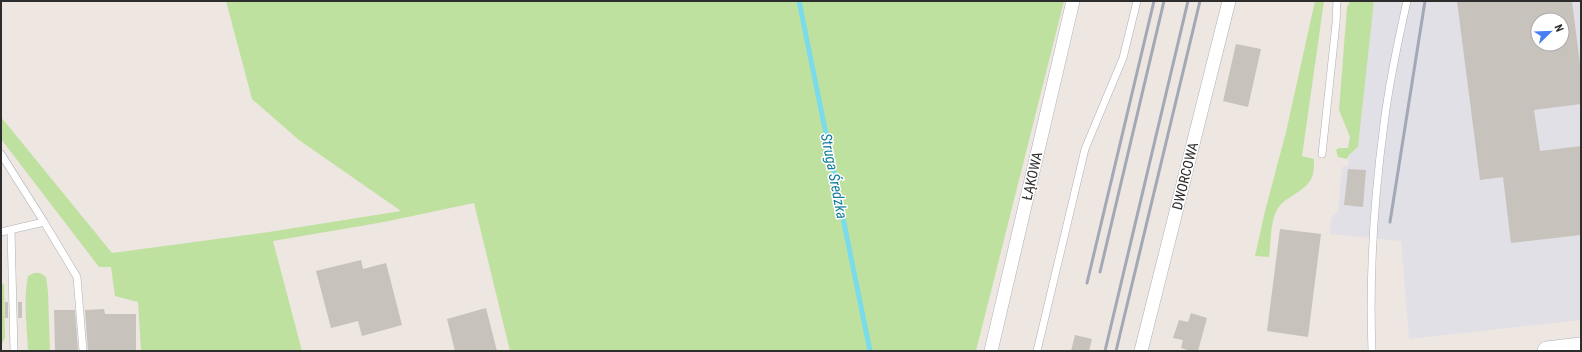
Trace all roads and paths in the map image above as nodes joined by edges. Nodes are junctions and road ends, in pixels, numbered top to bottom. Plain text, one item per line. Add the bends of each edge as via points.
1 (1073, 1) edge
2 (1137, 1) edge
3 (1229, 1) edge
4 (1337, 1) edge
5 (1407, 1) edge
6 (1, 154) edge
7 (1322, 154) dead end
8 (44, 222) junction
9 (11, 230) junction
10 (1, 232) edge
11 (1581, 348) edge
12 (14, 351) edge
13 (83, 351) edge
14 (991, 351) edge
15 (1037, 351) edge
16 (1141, 351) edge
17 (1372, 351) edge
18 (1547, 351) edge

1 - 14 street, ŁĄKOWA
2 - 15 lane via 1123,58 1085,149
3 - 16 street, DWORCOWA
4 - 7 lane
5 - 17 lane via 1383,130 1373,231
6 - 8 lane
8 - 9 lane
8 - 13 lane via 77,277
9 - 10 lane
9 - 12 lane
11 - 18 street

